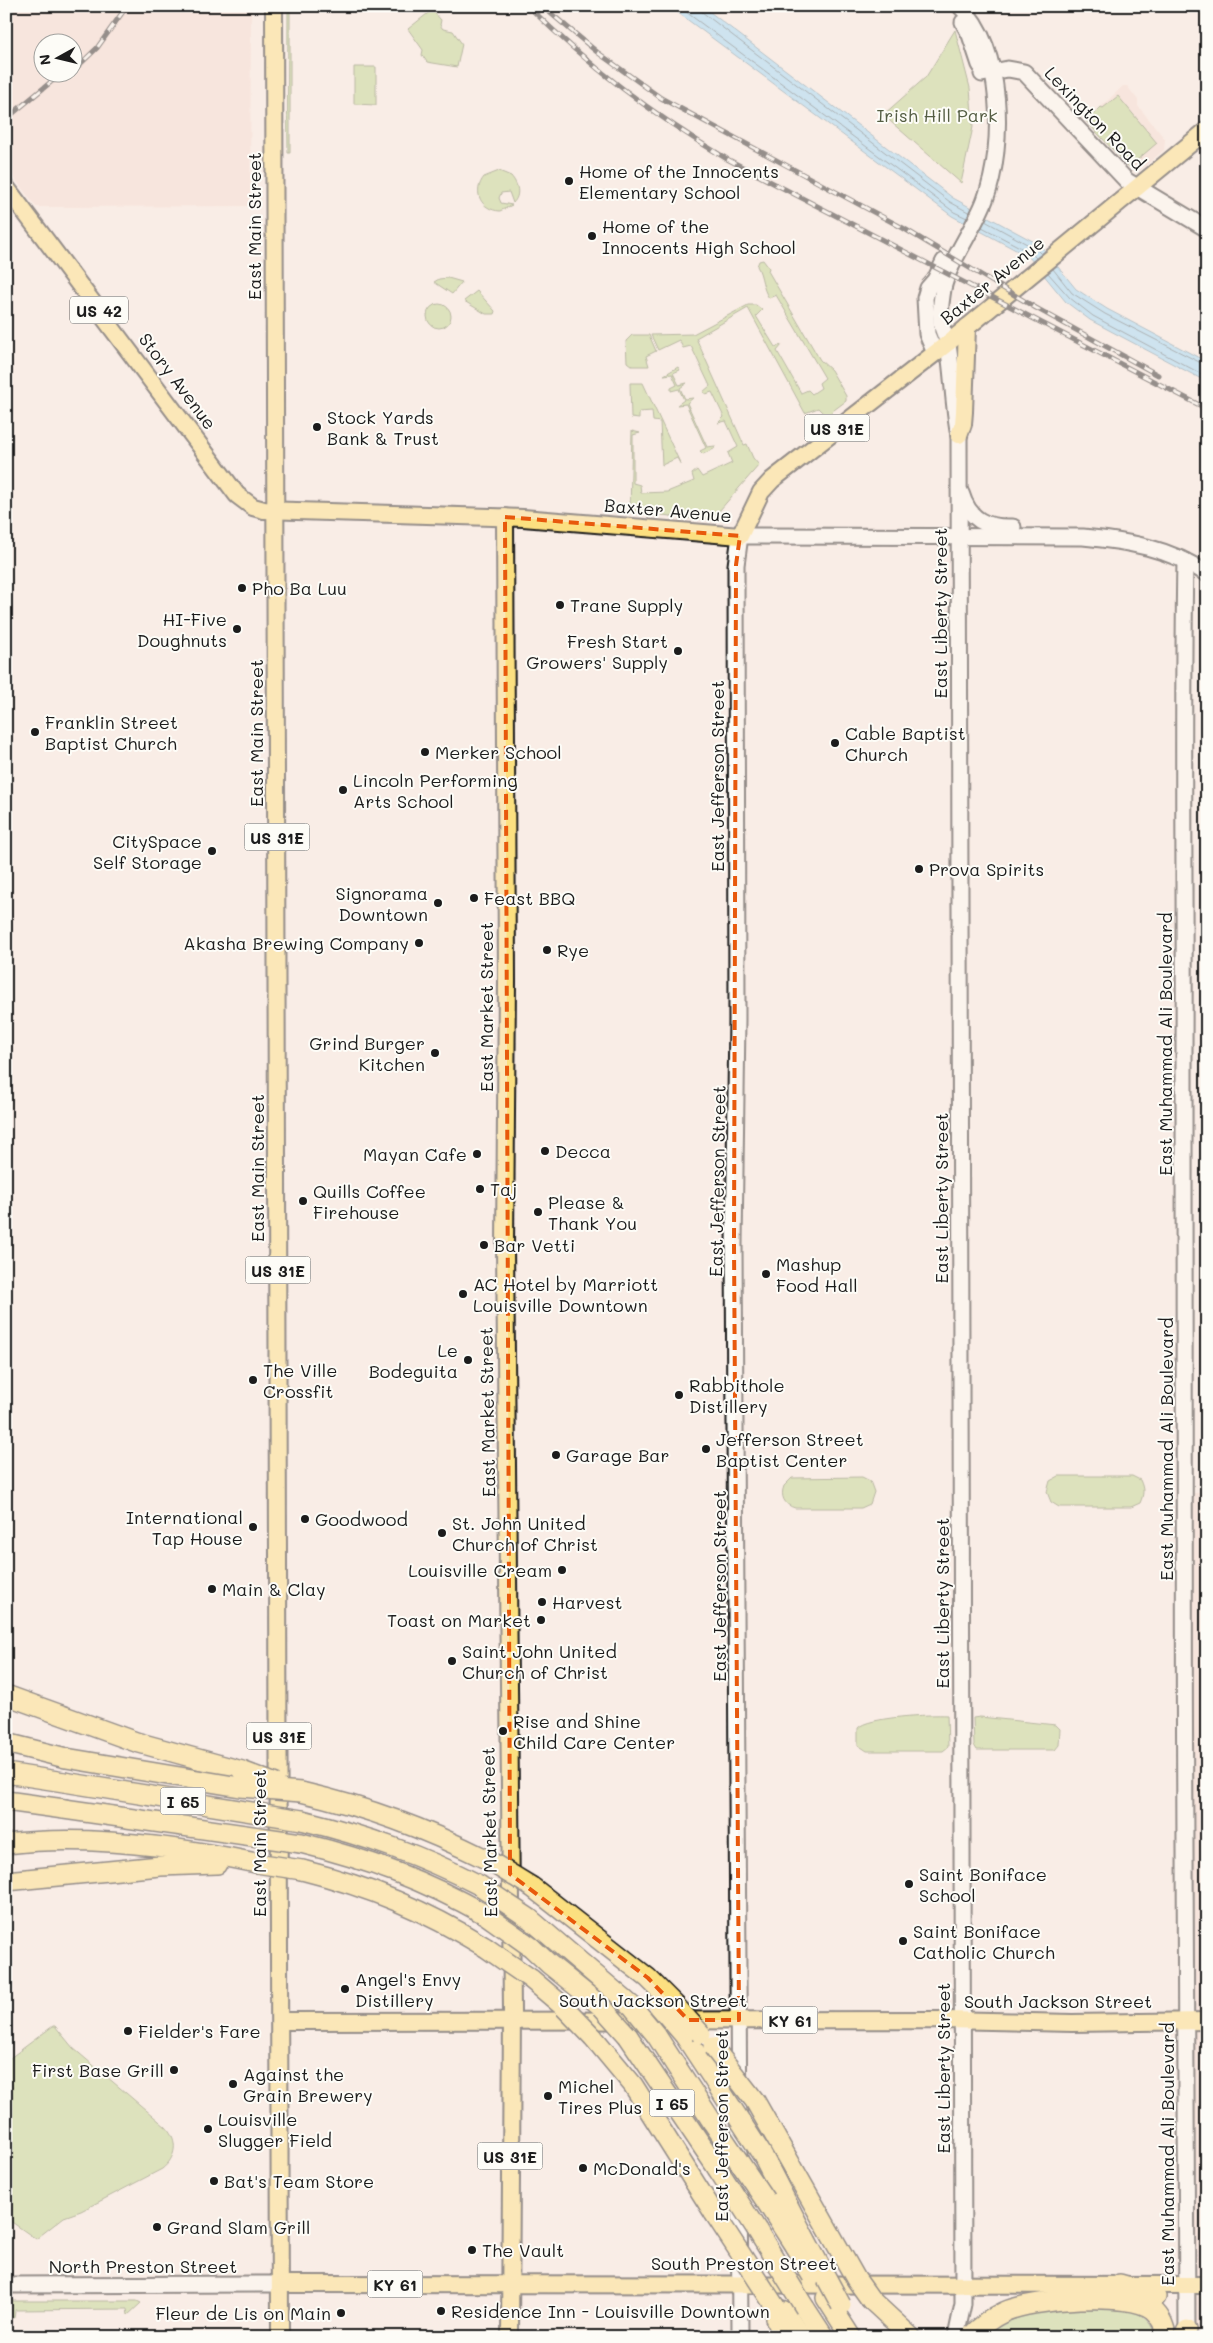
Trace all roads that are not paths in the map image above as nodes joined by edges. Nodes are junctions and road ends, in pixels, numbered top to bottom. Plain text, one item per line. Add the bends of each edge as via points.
1 (274, 6) edge
2 (955, 6) edge
3 (960, 6) edge
4 (987, 73) junction
5 (1207, 130) edge
6 (6, 187) edge
7 (1137, 188) junction
8 (1207, 229) edge
9 (962, 238) junction
10 (967, 327) junction
11 (948, 343) junction
12 (935, 353) junction
13 (959, 435) junction
14 (958, 484) junction
15 (275, 510) junction
16 (505, 517) junction
17 (740, 536) junction
18 (958, 536) junction
19 (1058, 536) junction
20 (1185, 561) junction
21 (1207, 574) edge
22 (6, 1695) edge
23 (6, 1743) edge
24 (6, 1773) edge
25 (301, 1792) junction
26 (6, 1801) edge
27 (6, 1844) edge
28 (256, 1863) junction
29 (6, 1881) edge
30 (512, 2020) junction
31 (739, 2020) junction
32 (962, 2020) junction
33 (280, 2021) junction
34 (1186, 2021) junction
35 (1207, 2021) edge
36 (699, 2039) junction
37 (800, 2244) junction
38 (740, 2283) junction
39 (281, 2284) junction
40 (510, 2284) junction
41 (963, 2284) junction
42 (1120, 2284) junction
43 (1186, 2284) junction
44 (1207, 2284) edge
45 (6, 2285) edge
46 (776, 2308) junction
47 (1184, 2335) edge
48 (280, 2337) edge
49 (510, 2337) edge
50 (740, 2337) edge
51 (786, 2337) edge
52 (802, 2337) edge
53 (824, 2337) edge
54 (852, 2337) edge
55 (911, 2337) edge
56 (956, 2337) edge
57 (970, 2337) edge
58 (1167, 2337) edge

1 - 15 main road, East Main Street
2 - 4 street, East Liberty Street
3 - 4 street via 978,28
4 - 7 street, Lexington Road via 1008,68 1024,72
4 - 9 street, East Liberty Street via 996,109 997,140 992,174
5 - 7 main road, Baxter Avenue / US 31E
6 - 15 main road, Story Avenue / US 42 via 237,495 253,506
7 - 8 street, Lexington Road
7 - 10 main road, Baxter Avenue / US 31E
9 - 11 street, East Liberty Street via 944,286 941,317
9 - 12 street, East Liberty Street via 928,288 925,298 926,328
10 - 11 main road, Baxter Avenue / US 31E
10 - 13 main road via 964,424
11 - 12 main road, Baxter Avenue / US 31E
11 - 13 street, East Liberty Street
12 - 17 main road, Baxter Avenue / US 31E via 772,480 761,492
13 - 14 street, East Liberty Street
14 - 18 street, East Liberty Street
14 - 19 street via 969,511 982,523 1003,527 1050,527
15 - 16 main road, Baxter Avenue
15 - 33 main road, East Main Street / US 31E
16 - 17 main road, Baxter Avenue
16 - 30 main road, East Market Street / US 31E via 505,1245
17 - 18 street
17 - 31 street, East Jefferson Street via 736,565 734,1244
18 - 19 street
18 - 32 street, East Liberty Street
19 - 20 street via 1114,540 1161,551
20 - 21 street
20 - 34 street, East Muhammad Ali Boulevard
22 - 25 highway, bridge via 136,1742 242,1771
23 - 25 highway, bridge via 66,1758 240,1787
24 - 37 highway, I 65, bridge via 302,1820 380,1841 480,1885 530,1919 632,2006 656,2035 766,2200
25 - 36 highway, bridge via 396,1818 440,1836 532,1887 648,1978 667,2006
26 - 53 highway, I 65, bridge via 301,1843 383,1866 448,1894 486,1915 531,1947 602,2007 628,2036 717,2168
27 - 28 highway via 65,1841 175,1850
28 - 29 highway via 160,1866
28 - 46 highway, bridge via 302,1870 397,1900 446,1923 485,1947 564,2007 633,2086
30 - 31 main road, South Jackson Street / KY 61
30 - 33 main road, South Jackson Street / KY 61
30 - 40 main road, East Market Street / US 31E
31 - 32 main road, South Jackson Street / KY 61
31 - 38 street, East Jefferson Street
32 - 34 main road, South Jackson Street / KY 61 via 1072,2023
32 - 41 street, East Liberty Street
33 - 39 main road, East Main Street / US 31E
34 - 35 main road, South Jackson Street / KY 61
34 - 43 street, East Muhammad Ali Boulevard
36 - 37 highway, bridge via 715,2082 763,2156
36 - 55 highway, bridge via 755,2101 856,2279 871,2300
37 - 54 highway, I 65, bridge
38 - 40 main road, South Preston Street / KY 61
38 - 41 main road, South Preston Street / KY 61
38 - 50 street, East Jefferson Street
39 - 40 main road, South Preston Street / KY 61
39 - 45 street, North Preston Street
39 - 48 main road, East Main Street / US 31E
40 - 49 main road, East Market Street / US 31E
41 - 42 main road, South Preston Street / KY 61
41 - 56 street, East Liberty Street via 963,2304
42 - 43 main road, South Preston Street / KY 61
42 - 47 highway via 1147,2292 1162,2302
43 - 44 main road, South Preston Street / KY 61
43 - 47 street, East Muhammad Ali Boulevard
46 - 51 highway via 775,2318
46 - 52 highway via 784,2311
57 - 58 highway via 1005,2311 1050,2300 1137,2301 1153,2310 1163,2322

